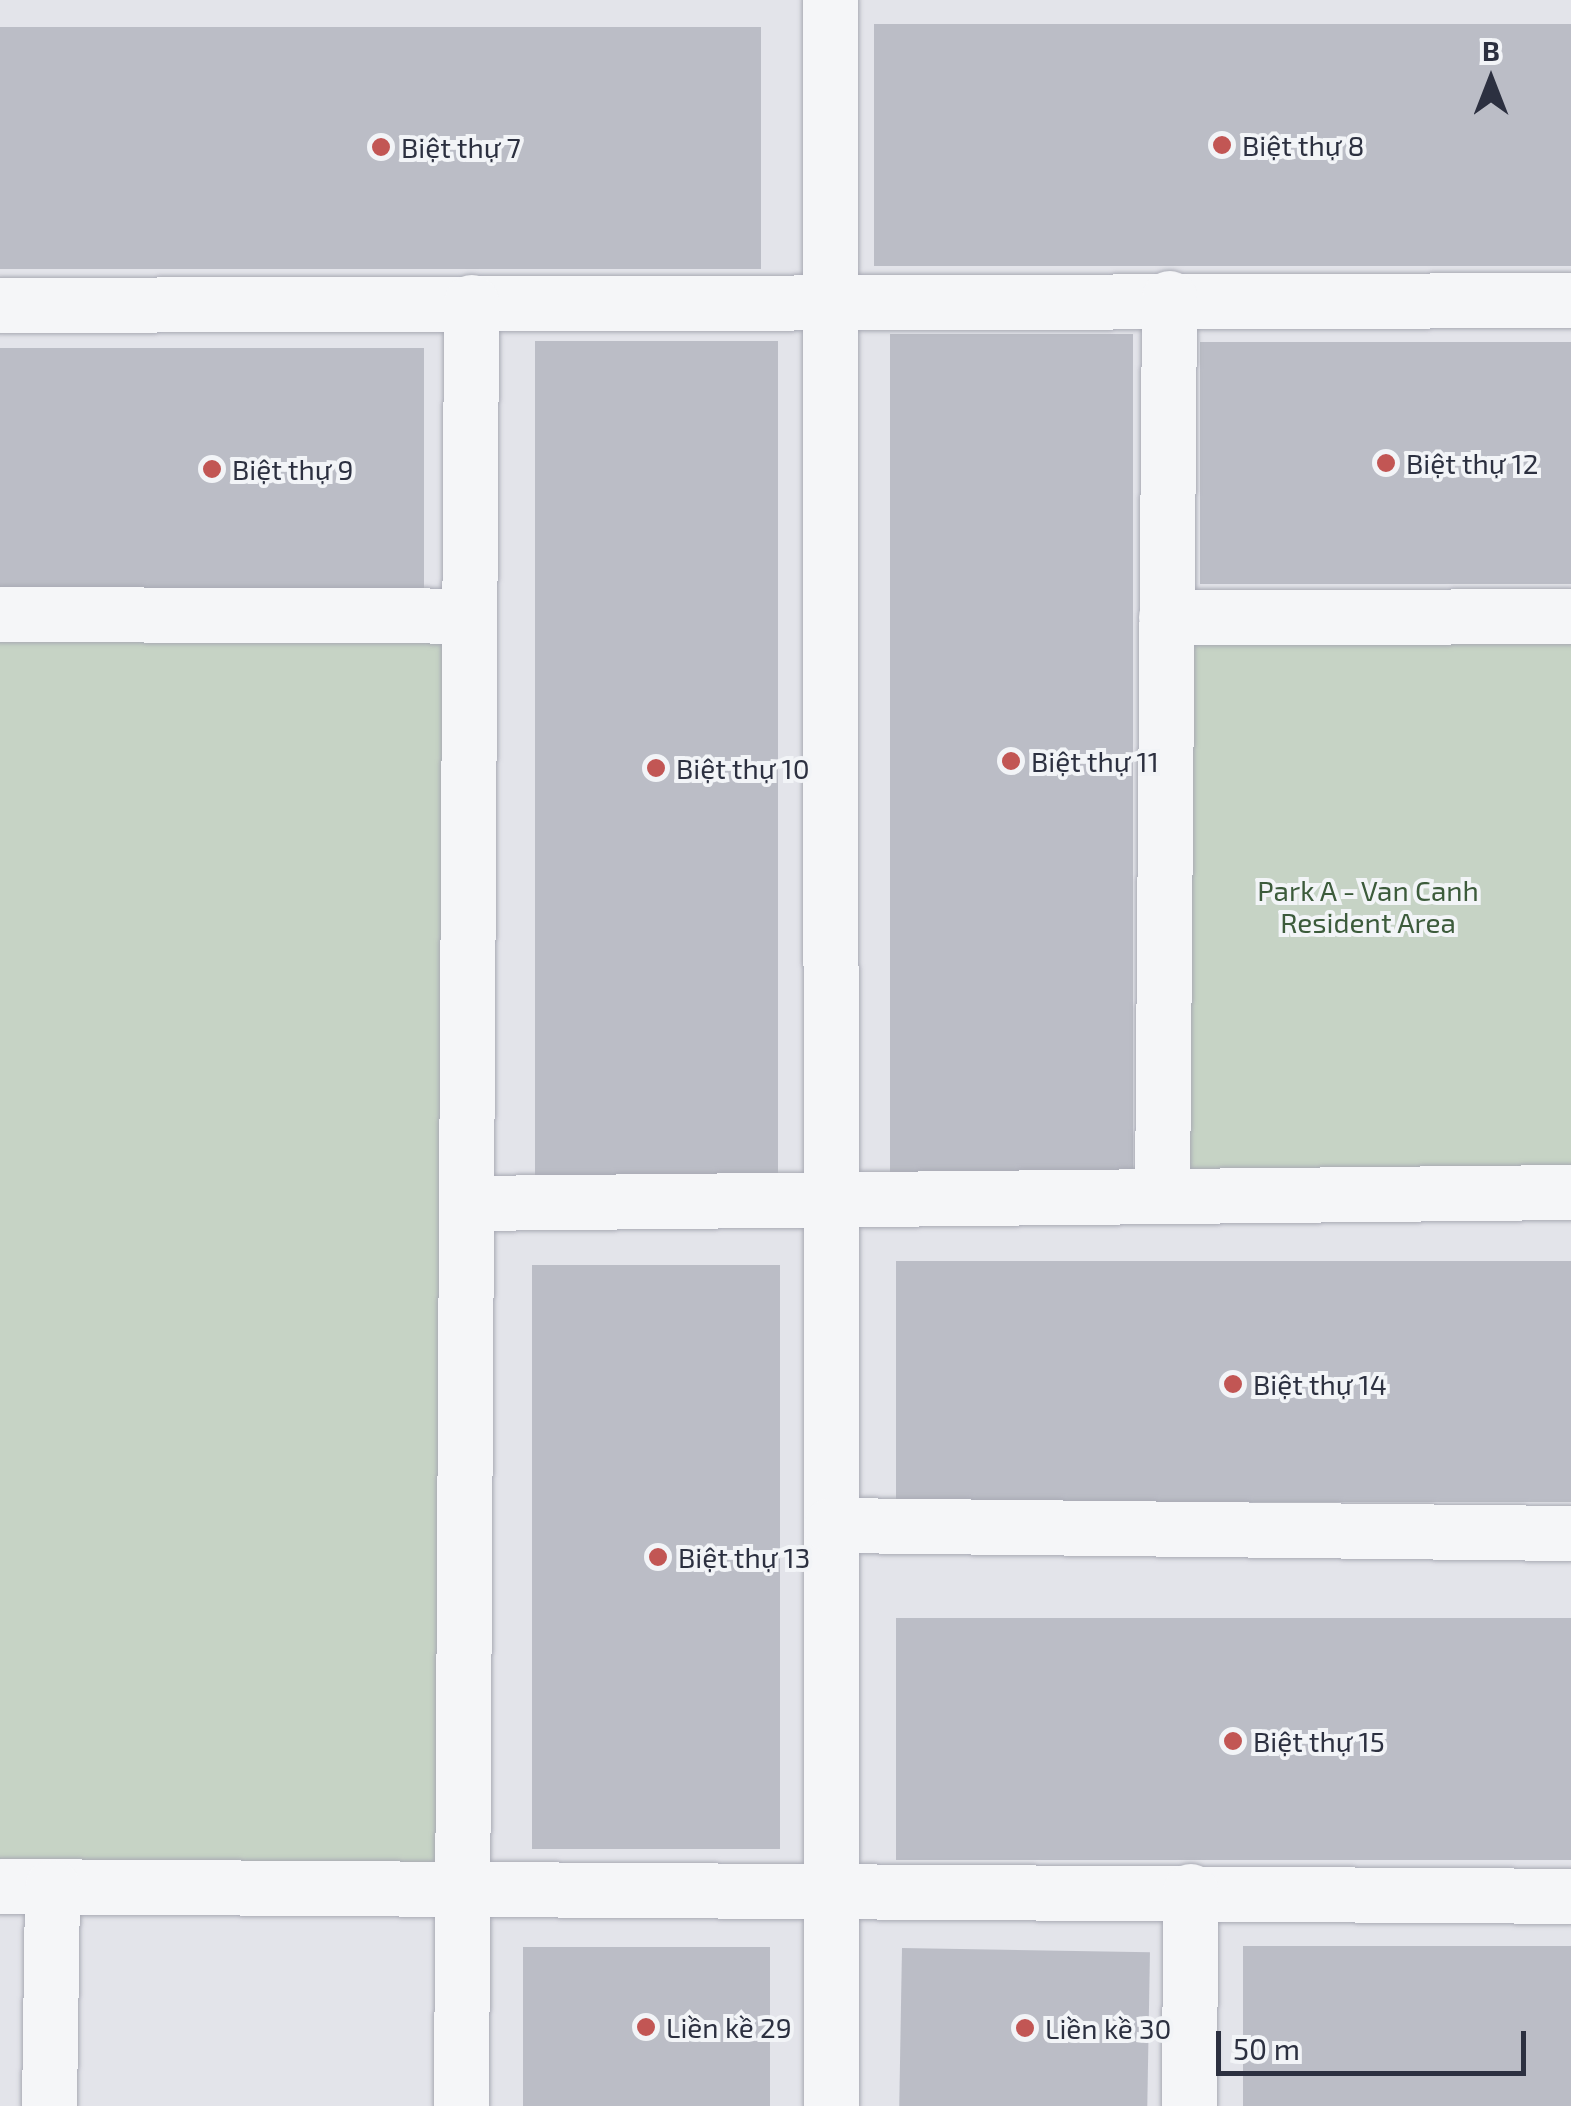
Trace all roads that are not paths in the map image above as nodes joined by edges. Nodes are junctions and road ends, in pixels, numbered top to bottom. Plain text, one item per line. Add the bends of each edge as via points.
1 (830, 0) edge
2 (1169, 298) junction
3 (1571, 300) edge
4 (471, 302) junction
5 (0, 305) edge
6 (830, 306) junction
7 (0, 614) edge
8 (469, 616) junction
9 (1571, 616) edge
10 (1166, 617) junction
11 (1571, 1192) edge
12 (1162, 1196) junction
13 (831, 1200) junction
14 (466, 1204) junction
15 (831, 1525) junction
16 (1571, 1534) edge
17 (26, 1886) edge
18 (462, 1888) junction
19 (831, 1890) junction
20 (1190, 1892) junction
21 (1571, 1896) edge
22 (49, 2106) edge
23 (461, 2106) edge
24 (831, 2106) edge
25 (1189, 2106) edge

1 - 6 street
2 - 3 street
2 - 6 street
2 - 10 street
4 - 5 street
4 - 6 street
4 - 8 street
6 - 13 street
7 - 8 street
8 - 14 street
9 - 10 street
10 - 12 street
11 - 12 street
12 - 13 street
13 - 14 street
13 - 15 street
14 - 18 street
15 - 16 street
15 - 19 street
17 - 18 street
17 - 22 street
18 - 19 street
18 - 23 street
19 - 20 street
19 - 24 street
20 - 21 street
20 - 25 street

